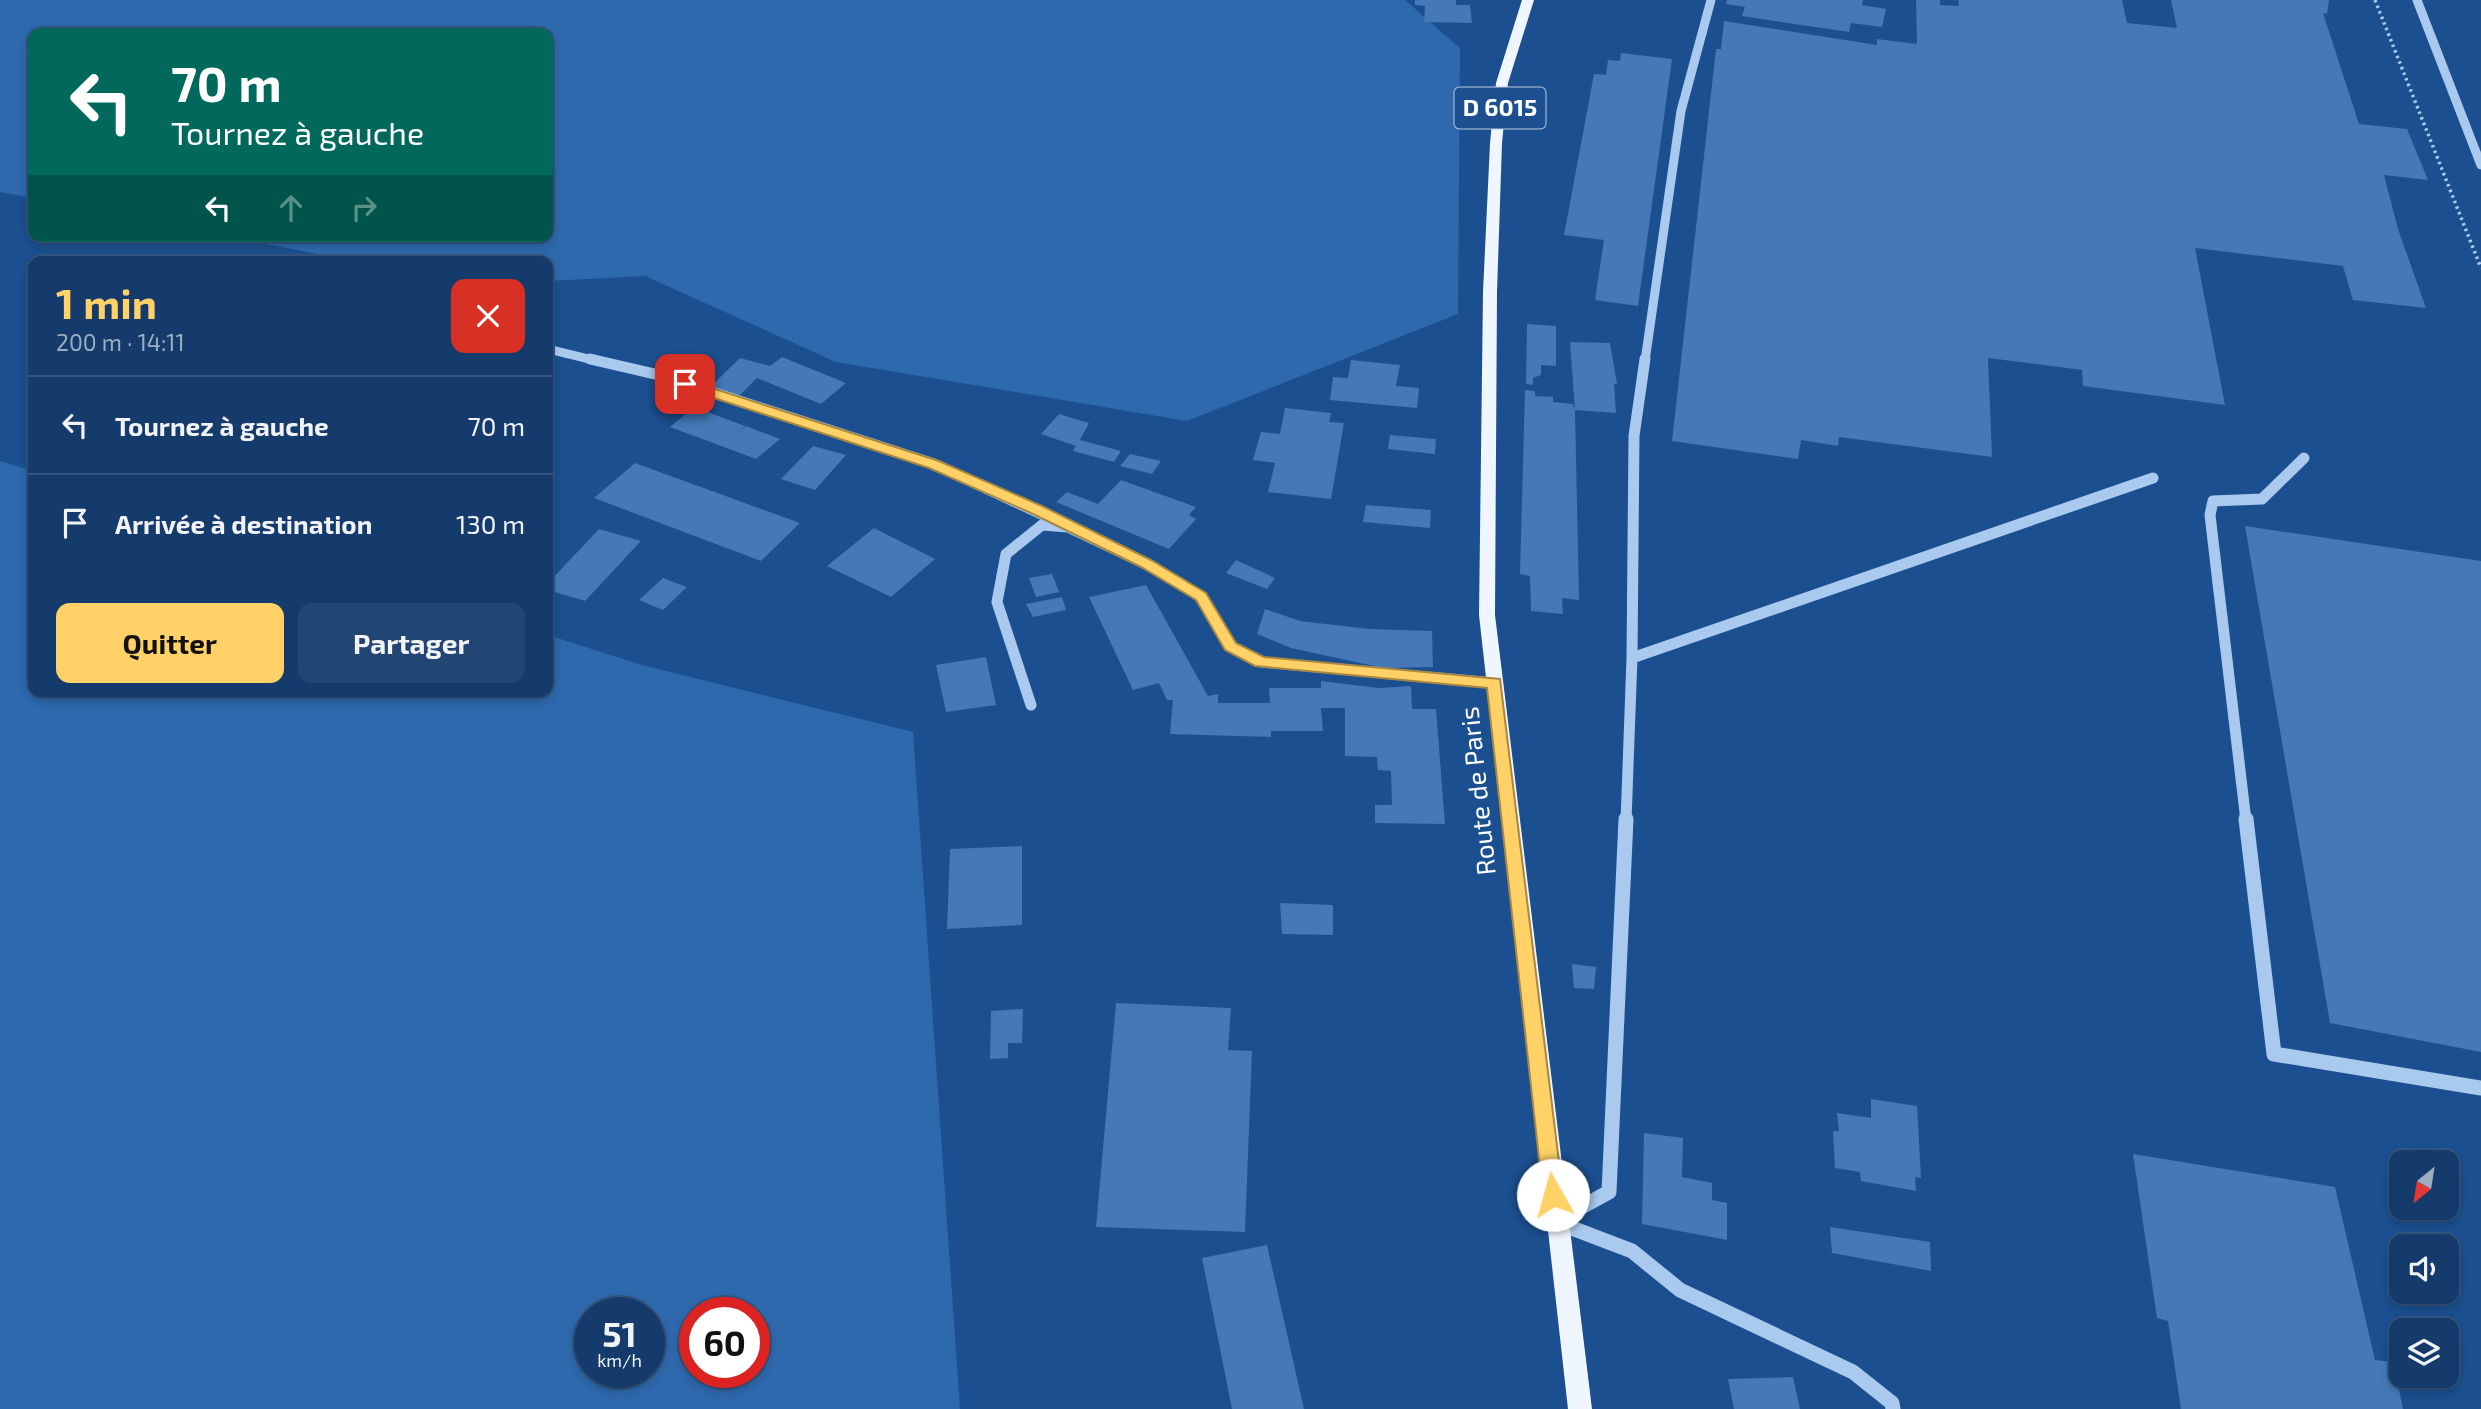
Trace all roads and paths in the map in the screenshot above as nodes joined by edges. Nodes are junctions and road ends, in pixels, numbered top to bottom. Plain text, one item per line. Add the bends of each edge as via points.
1 (1528, 0) edge
2 (1711, 0) edge
3 (2375, 0) edge
4 (2417, 0) edge
5 (2481, 165) edge
6 (2481, 268) edge
7 (553, 350) edge
8 (2304, 458) dead end
9 (2153, 478) dead end
10 (1068, 527) junction
11 (1632, 658) junction
12 (1494, 683) junction
13 (1031, 705) dead end
14 (2481, 1088) edge
15 (1556, 1222) junction
16 (1580, 1409) edge
17 (1893, 1409) edge

1 - 12 main road, Route de Paris / D 6015 via 1502,83 1492,220 1486,551
2 - 11 street via 1681,111 1634,436
3 - 6 path
4 - 5 street
7 - 10 street via 659,375 934,464
8 - 14 street via 2262,499 2213,501 2210,515 2274,1054
9 - 11 street
10 - 12 street via 1201,596 1231,646 1261,662
10 - 13 street via 1042,525 1006,554 997,602
11 - 15 street via 1609,1192
12 - 15 main road, Route de Paris / D 6015
15 - 16 main road, Route de Paris / D 6015
15 - 17 street via 1632,1251 1680,1290 1853,1372 1892,1403

